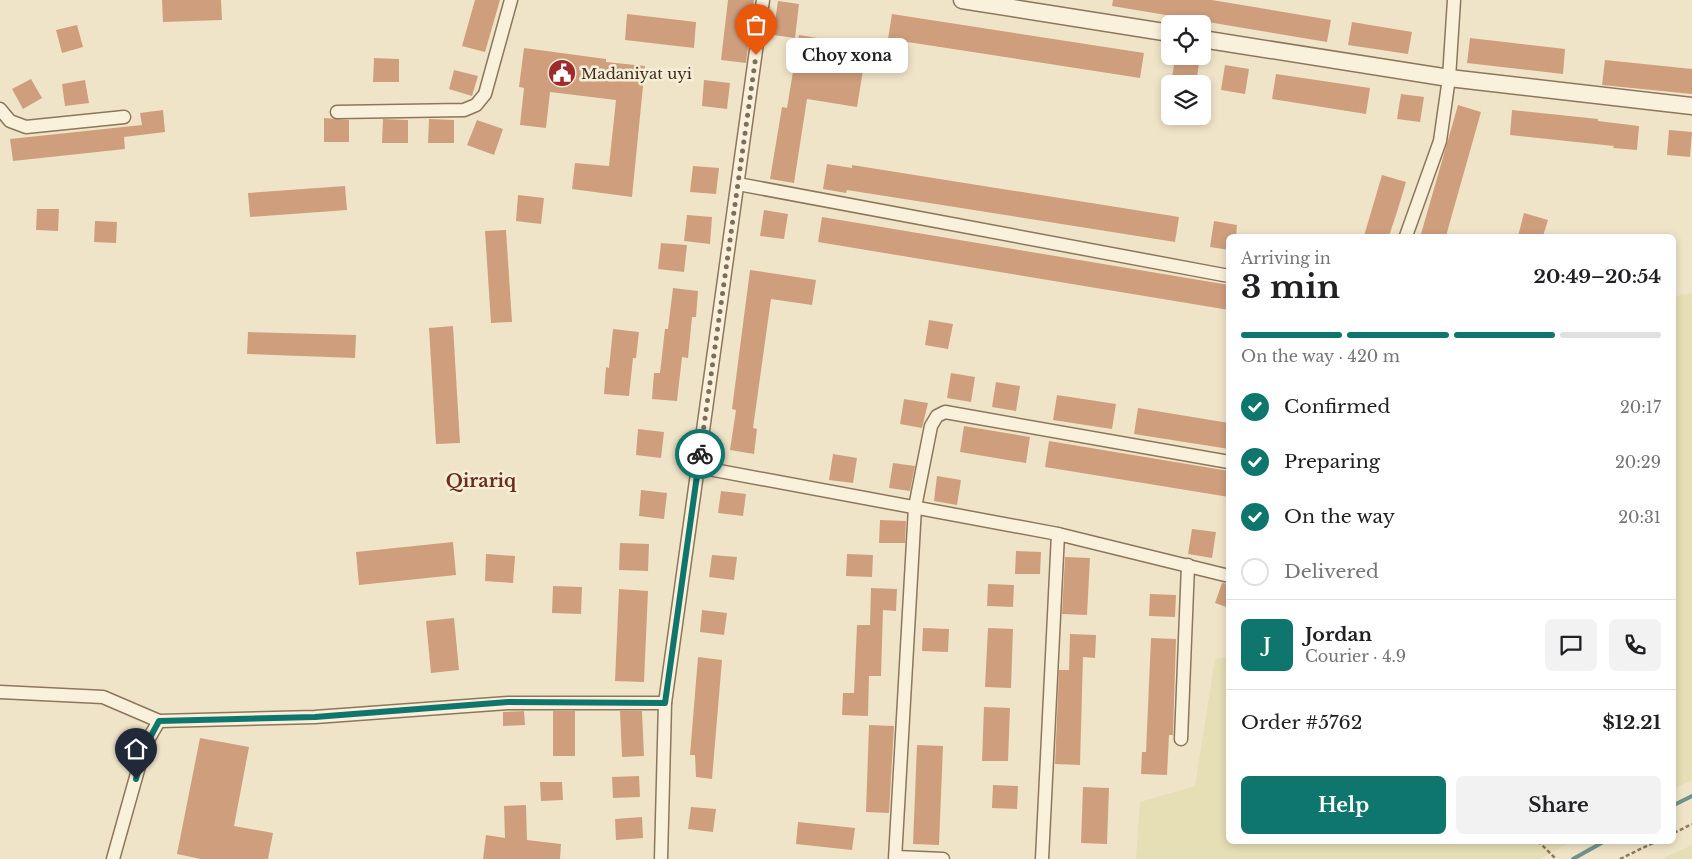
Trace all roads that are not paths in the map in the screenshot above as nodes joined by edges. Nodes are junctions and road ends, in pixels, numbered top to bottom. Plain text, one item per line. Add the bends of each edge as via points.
1 (511, 0) edge
2 (763, 0) edge
3 (962, 0) edge
4 (1454, 0) edge
5 (1161, 32) edge
6 (1211, 39) edge
7 (1449, 78) junction
8 (1692, 106) edge
9 (0, 109) edge
10 (337, 112) dead end
11 (124, 117) dead end
12 (738, 184) junction
13 (1407, 234) edge
14 (1226, 275) edge
15 (1226, 461) edge
16 (698, 468) junction
17 (916, 507) junction
18 (1058, 534) junction
19 (1188, 565) junction
20 (1226, 575) edge
21 (0, 692) edge
22 (665, 703) junction
23 (159, 721) junction
24 (1181, 739) dead end
25 (895, 858) edge
26 (113, 859) edge
27 (661, 859) edge
28 (943, 859) edge
29 (1042, 859) edge

1 - 10 street via 485,94 476,105 464,110
2 - 12 street
3 - 5 street
4 - 7 street
6 - 7 street
7 - 8 street
7 - 13 street via 1440,142
9 - 11 street via 10,122 26,127
12 - 14 street
12 - 16 street
15 - 17 street via 945,412 937,416 931,426
16 - 17 street
16 - 22 street
17 - 18 street
17 - 25 street
18 - 19 street
18 - 29 street
19 - 20 street
19 - 24 street
21 - 23 street via 103,697
22 - 23 street via 508,702 315,717
22 - 27 street
23 - 26 street via 146,745
25 - 28 street

